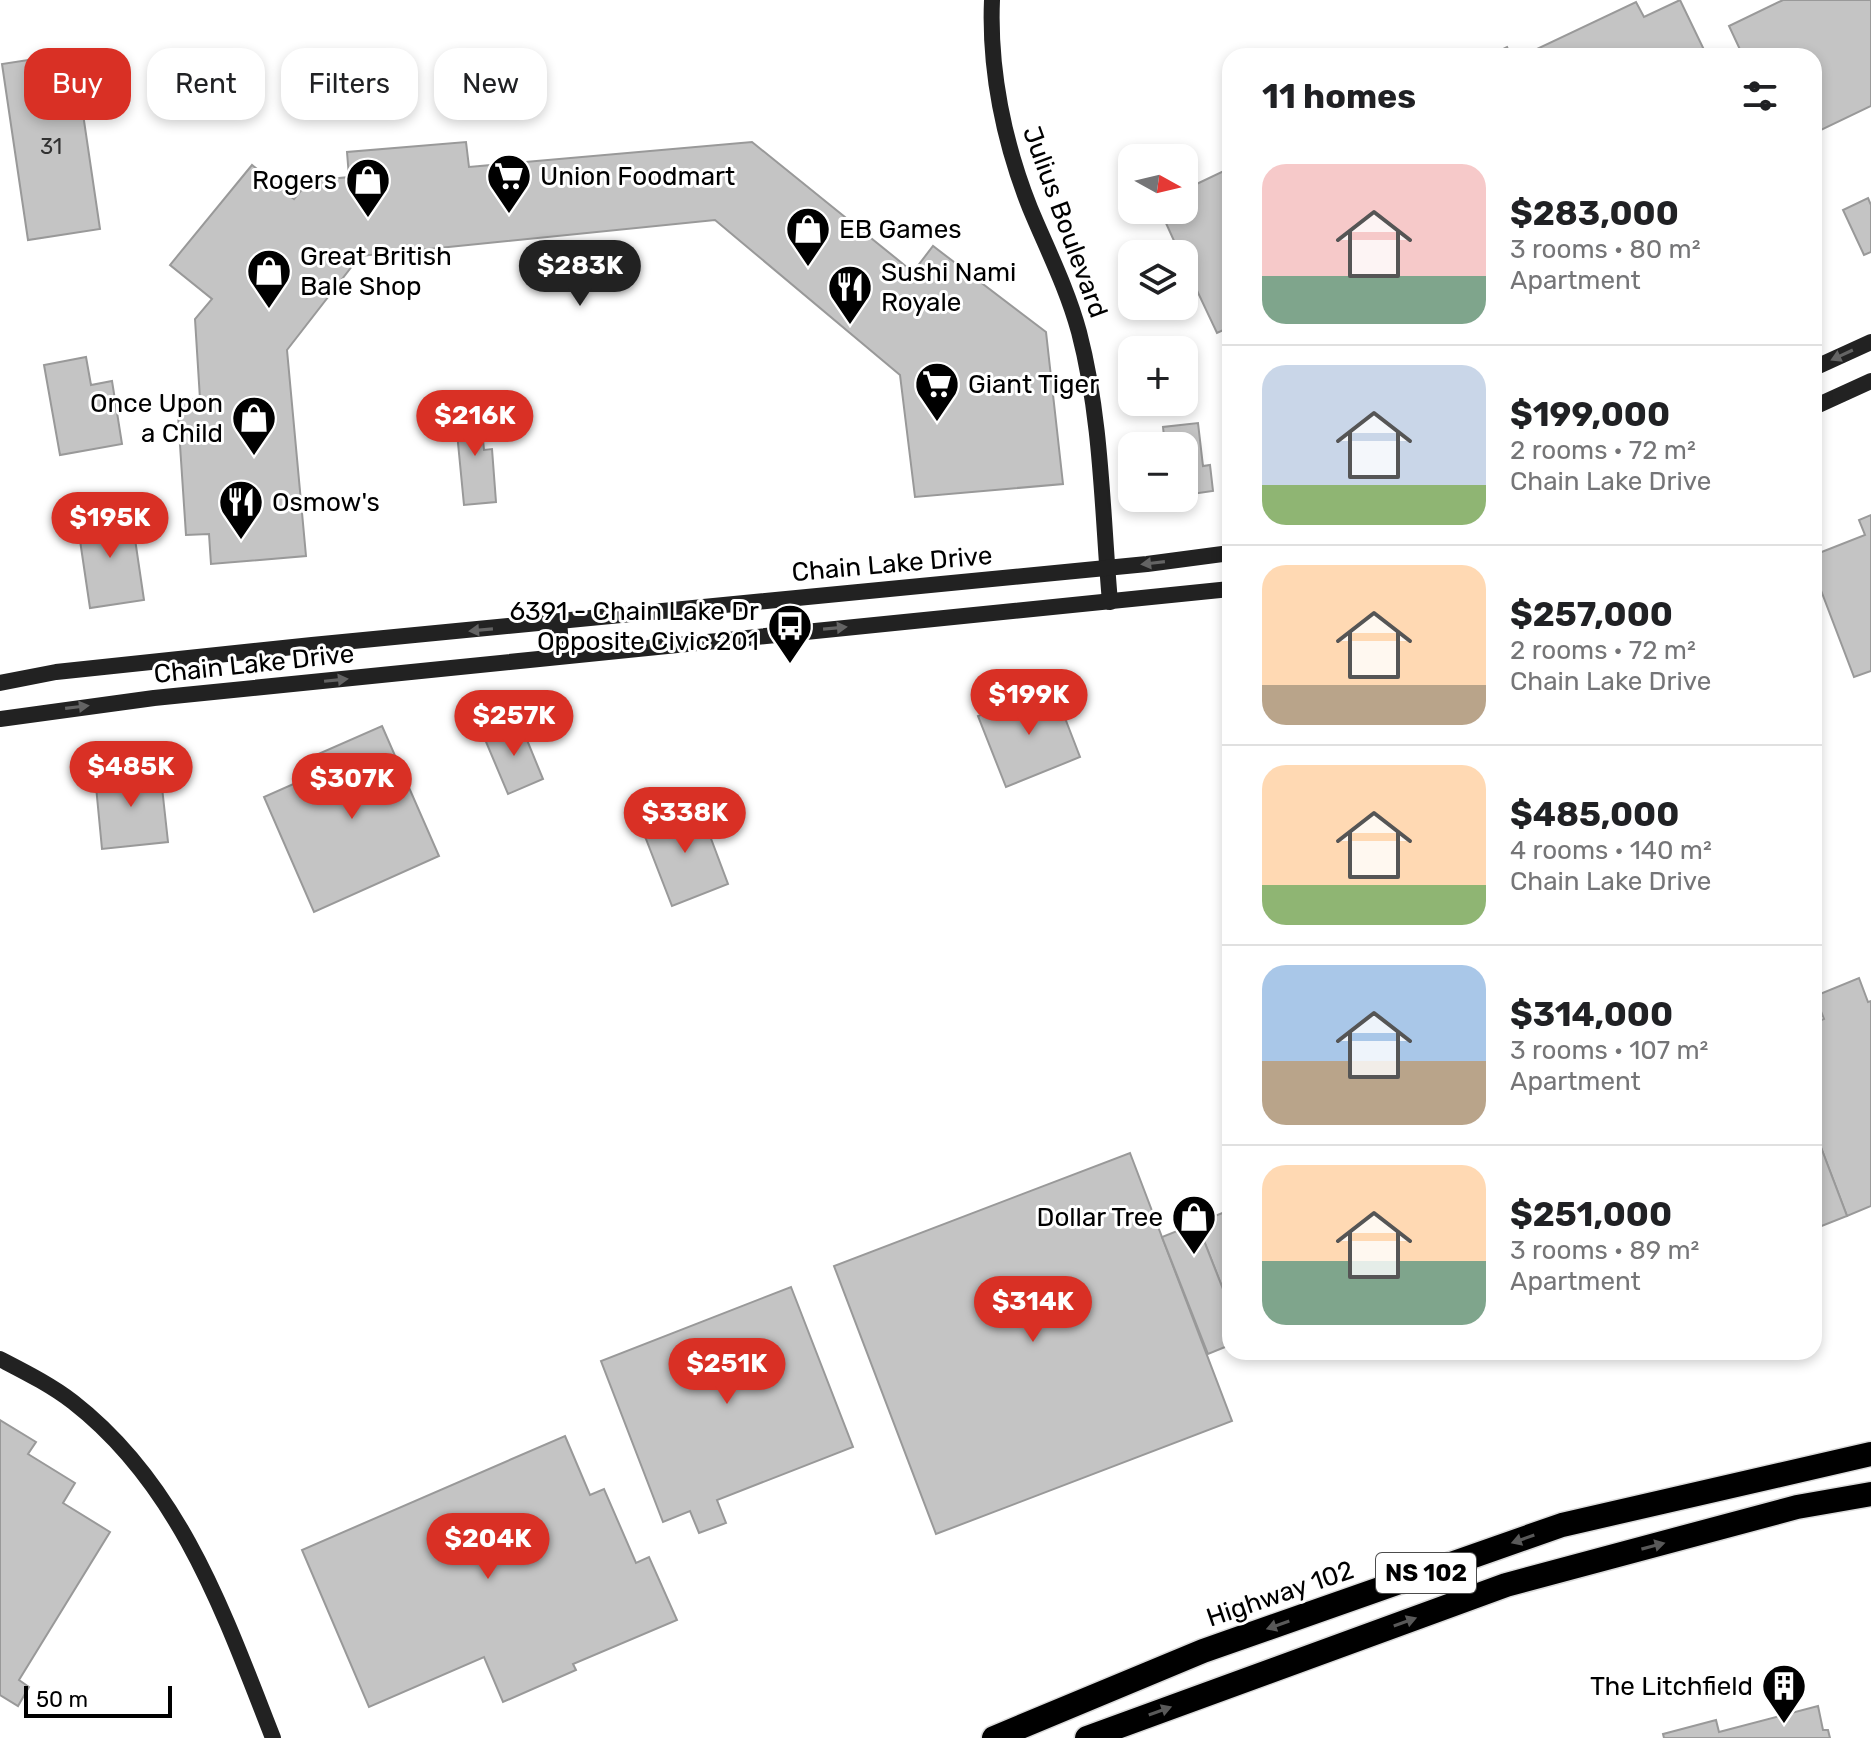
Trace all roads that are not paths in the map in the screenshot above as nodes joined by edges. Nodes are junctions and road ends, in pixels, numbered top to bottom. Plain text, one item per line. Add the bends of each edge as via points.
1 (992, 0) edge
2 (1871, 342) edge
3 (1822, 364) edge
4 (1871, 381) edge
5 (1822, 403) edge
6 (1222, 554) edge
7 (1107, 568) junction
8 (1222, 590) edge
9 (1110, 602) junction
10 (559, 622) junction
11 (562, 655) junction
12 (0, 683) edge
13 (0, 719) edge
14 (0, 1359) edge
15 (1871, 1441) edge
16 (1871, 1454) edge
17 (1871, 1495) edge
18 (1562, 1525) junction
19 (273, 1738) edge
20 (994, 1738) edge
21 (1087, 1738) edge

1 - 7 street, Julius Boulevard via 994,67 1011,153 1072,309 1093,397
2 -> 3 street
4 - 5 street
6 -> 7 street, Chain Lake Drive
7 - 9 street, Julius Boulevard
7 - 10 street, Chain Lake Drive
8 - 9 street, Chain Lake Drive
11 -> 9 street, Chain Lake Drive
10 - 11 street
10 -> 12 street, Chain Lake Drive via 56,672
13 -> 11 street, Chain Lake Drive
14 - 19 street via 74,1403 149,1479 217,1596
15 - 18 highway
16 - 18 highway, Highway 102 / NS 102
21 -> 17 highway, NS 102 via 1506,1585 1797,1507
18 -> 20 highway, Highway 102 / NS 102 via 1203,1651

